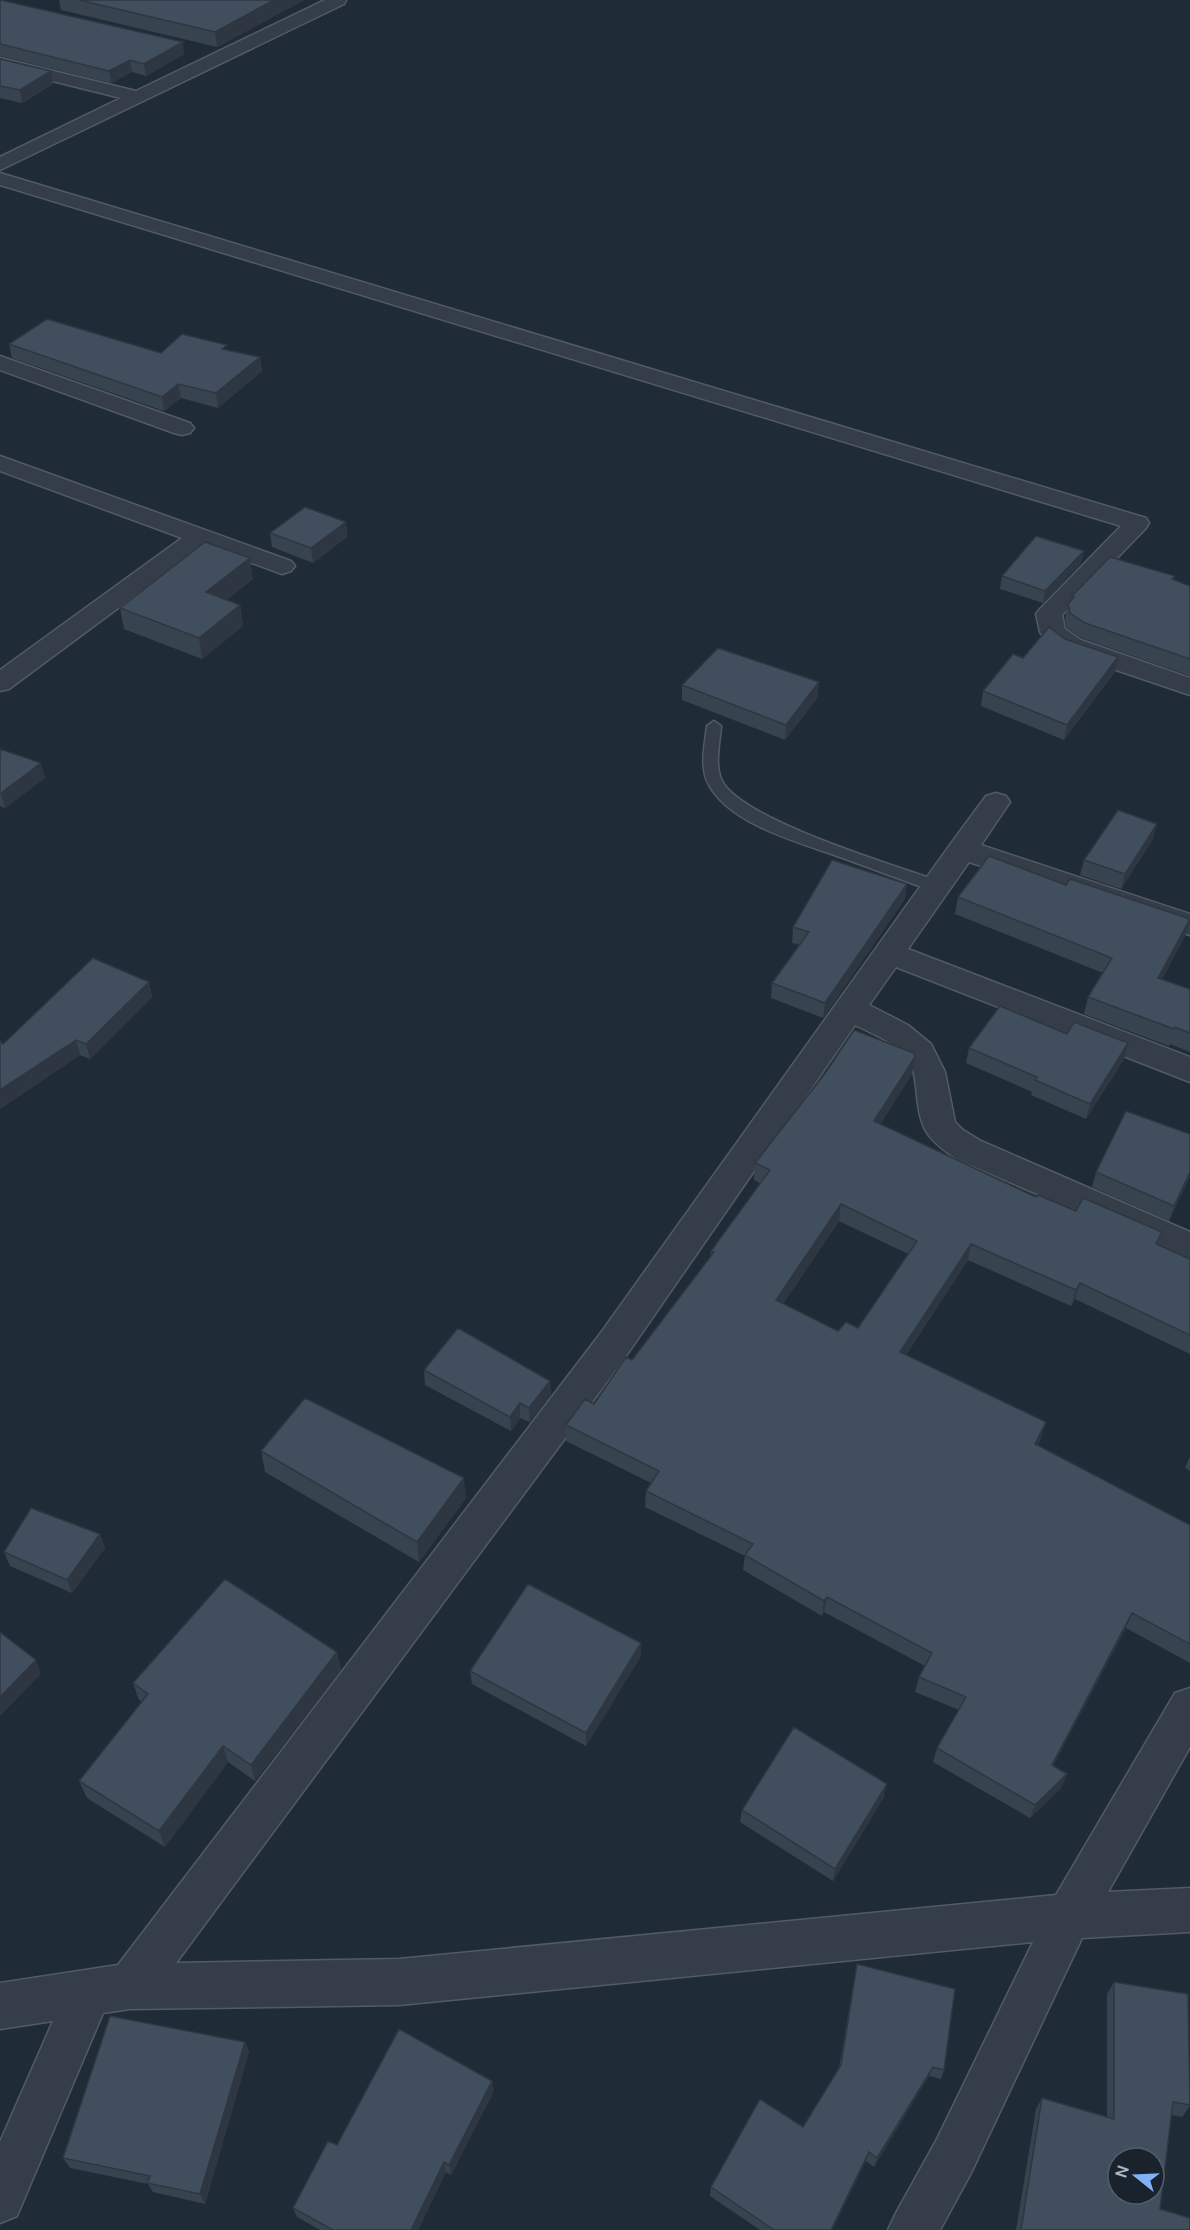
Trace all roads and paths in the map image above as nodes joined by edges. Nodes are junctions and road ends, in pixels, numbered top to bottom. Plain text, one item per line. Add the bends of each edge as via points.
1 (299, 2) dead end
2 (332, 4) edge
3 (201, 51) edge
4 (223, 56) junction
5 (0, 63) edge
6 (138, 97) junction
7 (0, 164) edge
8 (0, 179) edge
9 (0, 363) edge
10 (182, 428) dead end
11 (0, 463) edge
12 (201, 535) junction
13 (282, 566) dead end
14 (0, 683) edge
15 (1190, 687) edge
16 (714, 726) dead end
17 (996, 802) dead end
18 (962, 849) junction
19 (936, 886) junction
20 (1190, 925) edge
21 (889, 953) junction
22 (850, 1009) junction
23 (1190, 1070) edge
24 (1190, 1246) edge
25 (1190, 1707) edge
26 (1190, 1910) edge
27 (1069, 1916) junction
28 (109, 1990) junction
29 (0, 2006) edge
30 (0, 2199) edge
31 (913, 2230) edge

1 - 2 street
2 - 4 street
3 - 4 street
4 - 6 street
5 - 6 street
6 - 7 street
8 - 15 street via 1137,524 1049,614 1053,632 1072,646
9 - 10 street
11 - 12 street
12 - 13 street
12 - 14 street
16 - 19 lane via 713,779 722,792 756,819
17 - 18 street
18 - 19 street
18 - 20 street
19 - 21 street
21 - 22 street
21 - 23 street
22 - 24 street via 899,1035 920,1052 929,1069 937,1118 946,1135 969,1150
22 - 28 street via 613,1345
25 - 27 street
26 - 27 street
27 - 28 street via 399,1982
27 - 31 street via 954,2156
28 - 29 street
28 - 30 street

